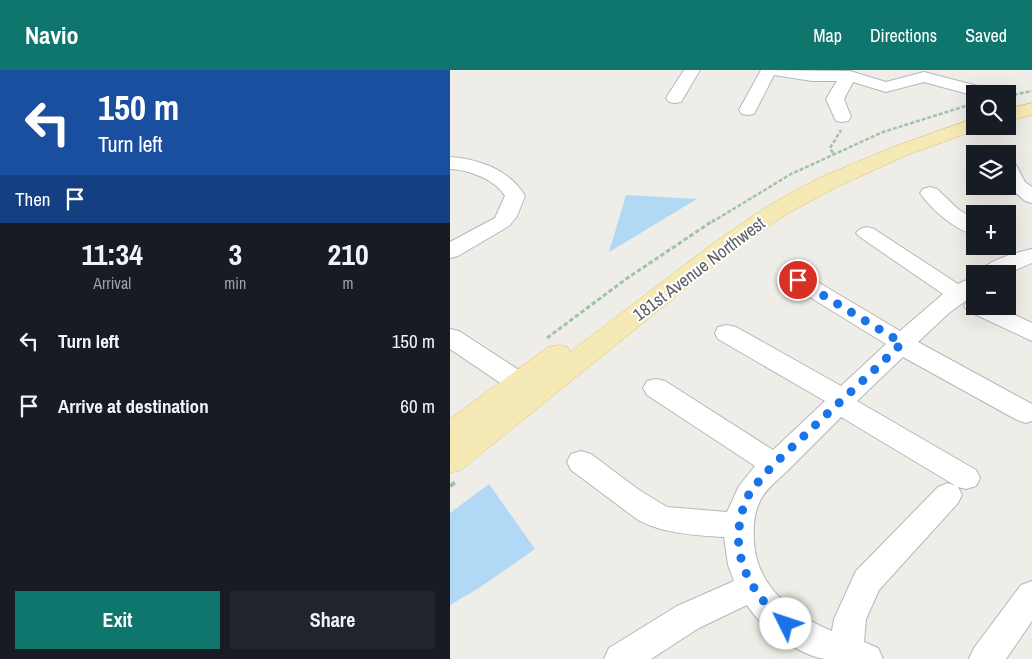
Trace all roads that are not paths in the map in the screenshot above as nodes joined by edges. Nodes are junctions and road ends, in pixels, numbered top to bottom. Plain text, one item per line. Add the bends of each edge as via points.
1 (692, 70) edge
2 (770, 70) edge
3 (850, 76) junction
4 (966, 96) edge
5 (1032, 97) edge
6 (675, 98) dead end
7 (1016, 100) edge
8 (966, 107) edge
9 (748, 110) dead end
10 (1032, 110) edge
11 (1016, 113) edge
12 (842, 117) road end
13 (966, 133) edge
14 (450, 163) edge
15 (1016, 182) edge
16 (930, 193) dead end
17 (1032, 197) edge
18 (966, 223) edge
19 (867, 233) dead end
20 (450, 252) edge
21 (1016, 252) edge
22 (1028, 257) edge
23 (1010, 265) edge
24 (798, 280) dead end
25 (966, 296) edge
26 (966, 298) edge
27 (1000, 315) edge
28 (727, 333) dead end
29 (1032, 333) edge
30 (450, 337) edge
31 (902, 343) junction
32 (656, 388) dead end
33 (527, 389) junction
34 (841, 401) junction
35 (1026, 413) dead end
36 (450, 435) edge
37 (581, 462) dead end
38 (775, 465) junction
39 (457, 468) edge
40 (739, 525) junction
41 (753, 588) junction
42 (1032, 595) edge
43 (856, 655) edge
44 (621, 659) edge
45 (986, 659) edge

1 - 6 street
2 - 3 street via 812,76
2 - 9 street
3 - 4 street via 886,87 924,77
3 - 12 street via 835,99
5 - 7 main road
8 - 33 main road, 181st Avenue Northwest via 868,148 764,202 708,240
10 - 11 main road
13 - 33 main road, 181st Avenue Northwest via 900,151 827,183 777,210
14 - 20 street via 465,164 496,178 511,188 515,196 502,222
15 - 17 street
16 - 18 street
19 - 25 street
21 - 22 street
22 - 23 street
24 - 31 street
26 - 31 street
27 - 29 street
28 - 34 street
30 - 33 street
31 - 34 street
31 - 35 street via 916,354
32 - 38 street
33 - 36 main road, 181st Avenue Northwest
33 - 39 main road, 181st Avenue Northwest
34 - 38 street
34 - 43 street via 957,486 867,581 850,619
37 - 40 street via 659,516
38 - 40 street via 748,495
40 - 41 street via 739,551
41 - 43 street via 786,624
41 - 44 street via 688,618
42 - 45 street

